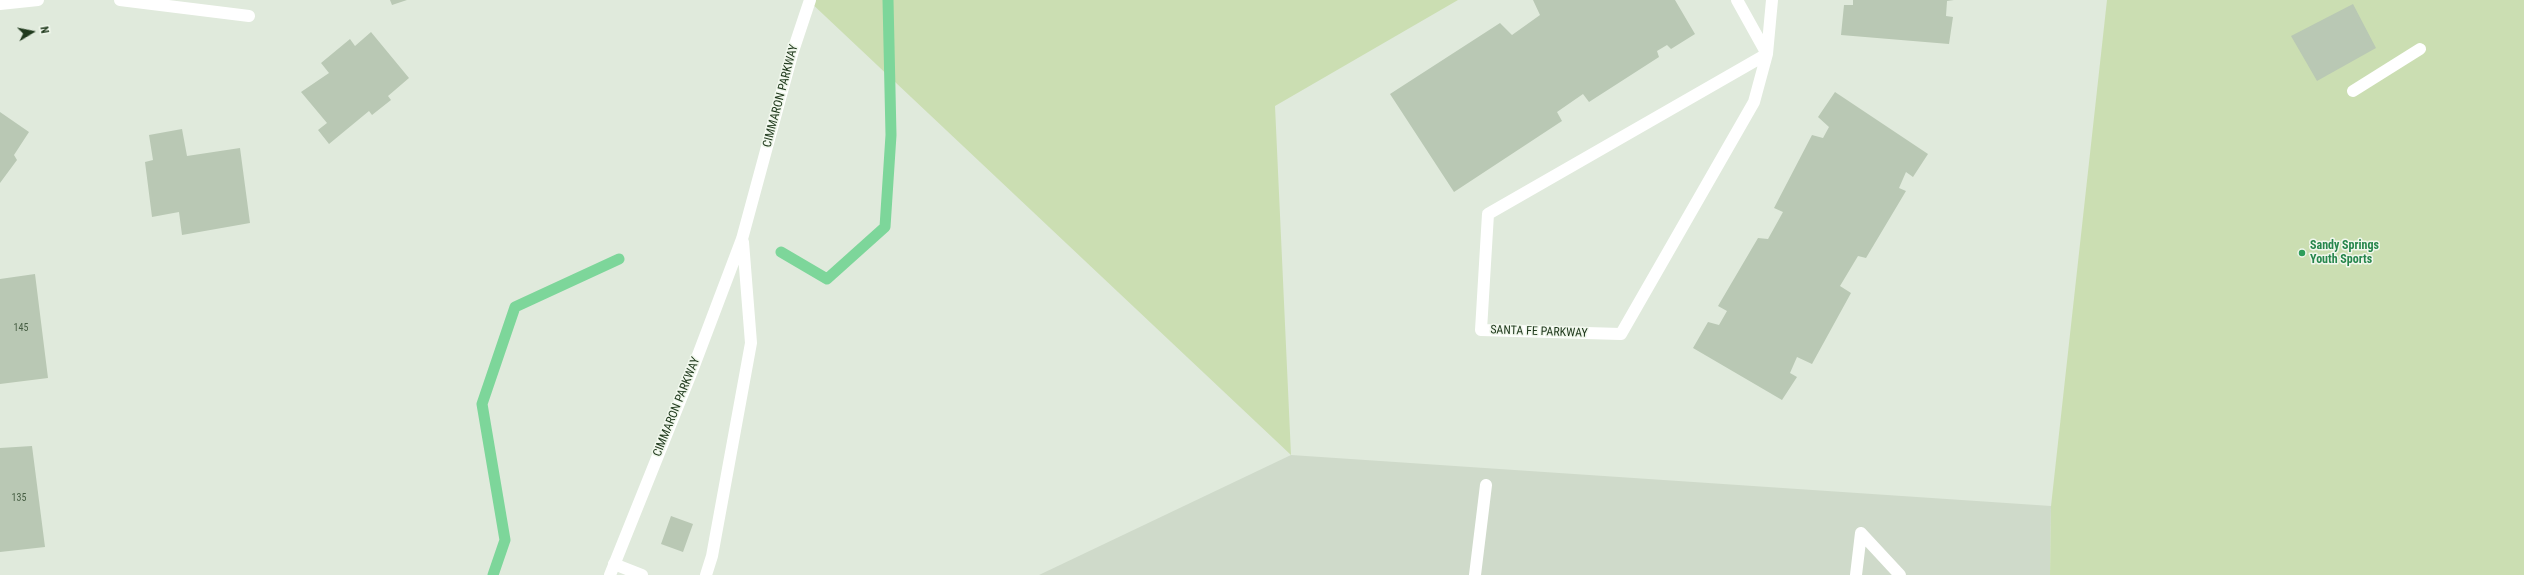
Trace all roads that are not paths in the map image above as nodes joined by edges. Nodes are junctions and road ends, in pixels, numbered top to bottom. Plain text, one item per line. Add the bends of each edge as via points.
1 (38, 0) edge
2 (120, 0) edge
3 (810, 0) edge
4 (1736, 0) edge
5 (1772, 0) edge
6 (0, 4) edge
7 (249, 16) dead end
8 (2420, 49) dead end
9 (1767, 54) junction
10 (2353, 91) dead end
11 (742, 239) junction
12 (1486, 485) dead end
13 (612, 570) edge
14 (642, 575) edge
15 (706, 575) edge
16 (1475, 575) edge
17 (1856, 575) edge
18 (1900, 575) edge

1 - 6 street
2 - 7 street
3 - 11 street, CIMMARON PARKWAY via 793,51
4 - 9 street
5 - 9 street, SANTA FE PARKWAY
8 - 10 street
9 - 9 street, SANTA FE PARKWAY via 1754,102 1621,334 1481,330 1488,214
11 - 13 street, CIMMARON PARKWAY
11 - 15 street, CIMMARON PARKWAY via 751,343 712,556
12 - 16 street
13 - 14 street
17 - 18 street via 1860,533

